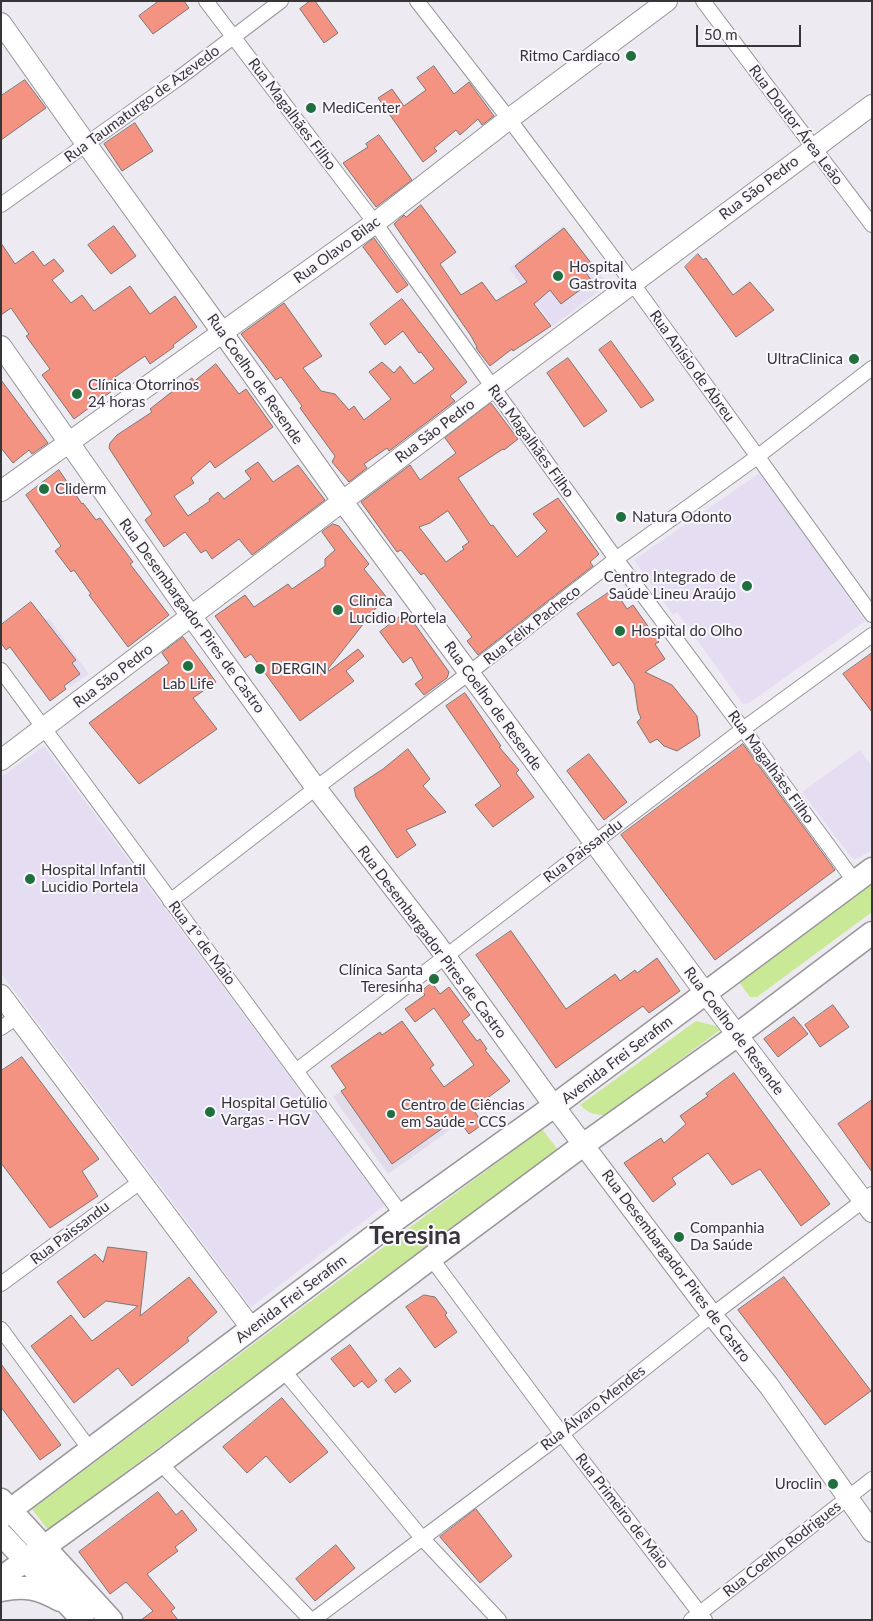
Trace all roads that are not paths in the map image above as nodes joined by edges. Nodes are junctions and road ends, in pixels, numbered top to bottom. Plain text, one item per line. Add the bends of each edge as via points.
1 (206, 1) edge
2 (281, 1) edge
3 (417, 1) edge
4 (667, 1) edge
5 (703, 1) edge
6 (1, 23) edge
7 (233, 37) junction
8 (872, 105) edge
9 (509, 119) junction
10 (86, 145) junction
11 (813, 147) junction
12 (1, 205) edge
13 (375, 223) junction
14 (872, 225) edge
15 (633, 284) junction
16 (222, 332) junction
17 (1, 346) edge
18 (872, 368) edge
19 (492, 388) junction
20 (69, 444) junction
21 (757, 457) junction
22 (1, 491) edge
23 (342, 502) junction
24 (616, 559) junction
25 (872, 615) edge
26 (192, 616) junction
27 (872, 635) edge
28 (1, 670) edge
29 (470, 674) junction
30 (44, 728) junction
31 (743, 729) junction
32 (1, 760) edge
33 (316, 788) junction
34 (594, 842) junction
35 (863, 876) edge
36 (170, 901) junction
37 (872, 933) edge
38 (446, 957) junction
39 (706, 994) junction
40 (1, 996) edge
41 (9, 1022) edge
42 (737, 1035) junction
43 (297, 1070) junction
44 (554, 1106) junction
45 (583, 1145) junction
46 (140, 1182) junction
47 (869, 1202) edge
48 (402, 1215) junction
49 (431, 1258) junction
50 (1, 1284) edge
51 (712, 1315) junction
52 (1, 1329) edge
53 (252, 1329) junction
54 (283, 1370) junction
55 (562, 1434) junction
56 (91, 1451) junction
57 (160, 1464) junction
58 (872, 1479) edge
59 (848, 1498) junction
60 (4, 1509) edge
61 (872, 1532) edge
62 (1, 1534) edge
63 (422, 1538) junction
64 (44, 1546) junction
65 (26, 1560) junction
66 (1, 1578) edge
67 (1, 1590) edge
68 (76, 1612) edge
69 (699, 1618) edge
70 (111, 1620) edge
71 (312, 1620) edge
72 (499, 1620) edge

1 - 7 street, Rua Magalhães Filho
2 - 7 street, Rua Taumaturgo de Azevedo
3 - 9 street, Rua Anísio de Abreu
4 - 9 main road, Rua Olavo Bilac
5 - 11 street, Rua Doutor Área Leão
6 - 10 main road, Rua Coelho de Resende
7 - 10 street, Rua Taumaturgo de Azevedo
7 - 13 street, Rua Magalhães Filho
8 - 11 main road, Rua São Pedro
9 - 13 main road, Rua Olavo Bilac
9 - 15 street, Rua Anísio de Abreu
10 - 12 street, Rua Taumaturgo de Azevedo
10 - 16 main road, Rua Coelho de Resende
11 - 14 street, Rua Doutor Área Leão
11 - 15 main road, Rua São Pedro
13 - 16 main road, Rua Olavo Bilac
13 - 19 street, Rua Magalhães Filho
15 - 19 main road, Rua São Pedro
15 - 21 street, Rua Anísio de Abreu
16 - 20 main road, Rua Olavo Bilac
16 - 23 main road, Rua Coelho de Resende
17 - 20 main road, Rua Desembargador Pires de Castro
18 - 21 street, Rua Félix Pacheco
19 - 23 main road, Rua São Pedro
19 - 24 street, Rua Magalhães Filho
20 - 22 main road, Rua Olavo Bilac
20 - 26 main road, Rua Desembargador Pires de Castro
21 - 24 street, Rua Félix Pacheco
21 - 25 street, Rua Anísio de Abreu
23 - 26 main road, Rua São Pedro
23 - 29 main road, Rua Coelho de Resende
24 - 29 street, Rua Félix Pacheco
24 - 31 street, Rua Magalhães Filho
26 - 30 main road, Rua São Pedro
26 - 33 main road, Rua Desembargador Pires de Castro
27 - 31 street, Rua Paissandu
28 - 30 street, Rua 1º de Maio
29 - 33 street, Rua Félix Pacheco
29 - 34 main road, Rua Coelho de Resende
30 - 32 main road, Rua São Pedro
30 - 36 street, Rua 1º de Maio
31 - 34 street, Rua Paissandu
31 - 35 street, Rua Magalhães Filho
33 - 36 street, Rua Félix Pacheco
33 - 38 main road, Rua Desembargador Pires de Castro
34 - 38 street, Rua Paissandu
34 - 39 main road, Rua Coelho de Resende
35 - 39 main road, Avenida Frei Serafim
36 - 43 street, Rua 1º de Maio
37 - 42 main road
38 - 43 street, Rua Paissandu
38 - 44 main road, Rua Desembargador Pires de Castro
39 - 42 main road, Rua Coelho de Resende
39 - 44 main road, Avenida Frei Serafim
40 - 41 main road
41 - 46 main road
42 - 45 main road
42 - 47 main road, Rua Coelho de Resende
43 - 48 street, Rua 1º de Maio
44 - 45 main road, Rua Desembargador Pires de Castro
44 - 48 main road, Avenida Frei Serafim
45 - 49 main road
45 - 51 main road, Rua Desembargador Pires de Castro
46 - 50 street, Rua Paissandu
46 - 53 main road
47 - 51 street, Rua Álvaro Mendes
48 - 53 main road, Avenida Frei Serafim
49 - 54 main road
49 - 55 street, Rua Primeiro de Maio
51 - 55 street, Rua Álvaro Mendes
51 - 59 main road, Rua Desembargador Pires de Castro via 769,1386
52 - 56 street
53 - 56 main road, Avenida Frei Serafim
54 - 57 main road
54 - 63 street
55 - 63 street, Rua Álvaro Mendes
55 - 69 street, Rua Primeiro de Maio
56 - 60 main road, Avenida Frei Serafim
57 - 64 main road
57 - 71 street
58 - 59 street, Rua Coelho Rodrigues
59 - 61 main road, Rua Desembargador Pires de Castro
59 - 69 street, Rua Coelho Rodrigues
60 - 64 main road
62 - 65 main road
63 - 71 street, Rua Álvaro Mendes
63 - 72 street
64 - 65 main road
64 - 70 main road
65 - 66 main road
65 - 68 main road
67 - 68 main road via 28,1587 50,1594

